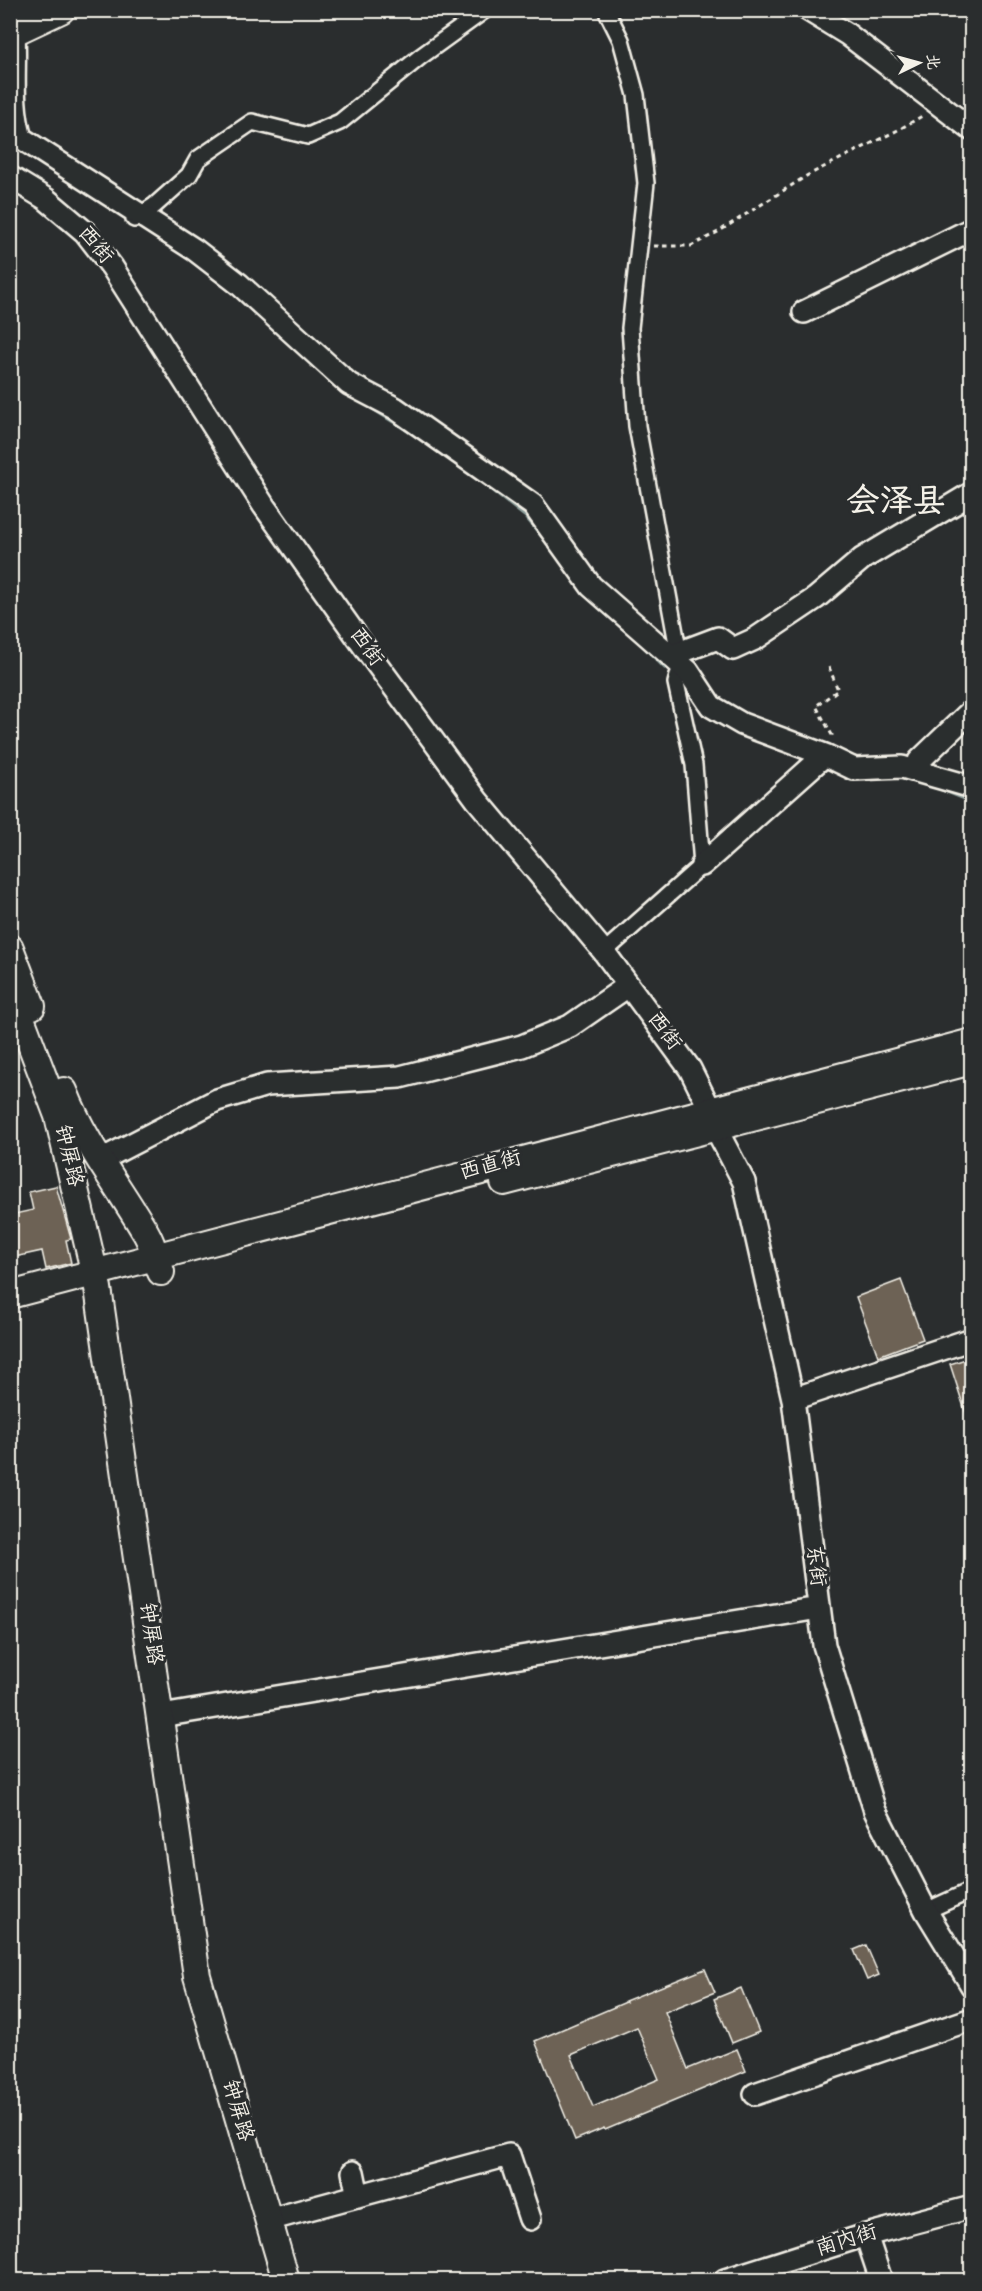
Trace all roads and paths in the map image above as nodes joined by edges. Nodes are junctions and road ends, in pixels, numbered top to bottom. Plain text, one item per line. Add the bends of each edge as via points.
1 (61, 10) edge
2 (485, 10) edge
3 (606, 10) edge
4 (808, 10) edge
5 (12, 26) edge
6 (939, 105) junction
7 (972, 130) edge
8 (10, 177) edge
9 (137, 217) junction
10 (972, 229) edge
11 (639, 246) junction
12 (804, 312) dead end
13 (972, 493) edge
14 (680, 659) junction
15 (829, 667) dead end
16 (972, 710) edge
17 (825, 755) junction
18 (917, 770) junction
19 (972, 787) edge
20 (702, 865) junction
21 (10, 948) edge
22 (604, 952) junction
23 (628, 986) junction
24 (10, 989) edge
25 (972, 1042) edge
26 (972, 1061) edge
27 (712, 1118) junction
28 (99, 1161) junction
29 (158, 1264) junction
30 (96, 1280) junction
31 (10, 1295) edge
32 (10, 1311) edge
33 (972, 1339) edge
34 (793, 1399) junction
35 (819, 1608) junction
36 (161, 1716) junction
37 (972, 1890) edge
38 (926, 1911) junction
39 (972, 1986) edge
40 (972, 2019) edge
41 (755, 2094) dead end
42 (353, 2172) dead end
43 (358, 2196) junction
44 (972, 2207) edge
45 (530, 2219) dead end
46 (268, 2220) junction
47 (866, 2235) junction
48 (286, 2280) edge
49 (725, 2280) edge
50 (881, 2280) edge

1 - 5 street
2 - 9 street via 340,122 308,136 252,122 198,159 189,175
3 - 11 street via 621,40 636,95 646,183
4 - 6 street via 847,34
5 - 9 street via 15,117 21,138
6 - 7 street
6 - 11 path via 808,175 691,246
8 - 22 street, 西街 via 85,232 131,296 264,506 358,638 477,800
9 - 14 street via 195,250 239,284 348,384 395,408 533,505 591,586
10 - 12 street
11 - 14 street via 630,328 637,426
13 - 14 street via 862,559 816,598 755,639 733,649 718,638
14 - 17 street via 711,706 742,724
14 - 20 street via 676,683 694,765
15 - 17 path via 837,690 816,706 832,735
16 - 18 street via 919,761
17 - 18 street via 854,769
17 - 20 street
18 - 19 street
20 - 22 street
21 - 28 street, 钟屏路 via 73,1115
22 - 23 street, 西街
23 - 27 street, 西街 via 690,1069
23 - 28 street via 570,1026 522,1046 400,1077 267,1085 217,1100
24 - 30 street, 钟屏路 via 58,1116
25 - 27 street, 西直街
26 - 27 street, 西直街
27 - 29 street, 西直街
27 - 34 street, 东街 via 744,1182
28 - 29 street, 钟屏路 via 147,1235
29 - 30 street, 西直街
30 - 31 street, 西直街
30 - 32 street, 西直街
30 - 36 street, 钟屏路
33 - 34 street
34 - 35 street, 东街
35 - 36 street
35 - 38 street, 东街 via 824,1645 875,1811
36 - 46 street, 钟屏路 via 197,1976
37 - 38 street
38 - 39 street, 东街
40 - 41 street
42 - 43 street
43 - 45 street via 509,2155
43 - 46 street
44 - 47 street, 南内街
46 - 48 street, 钟屏路
47 - 49 street, 南内街
47 - 50 street

